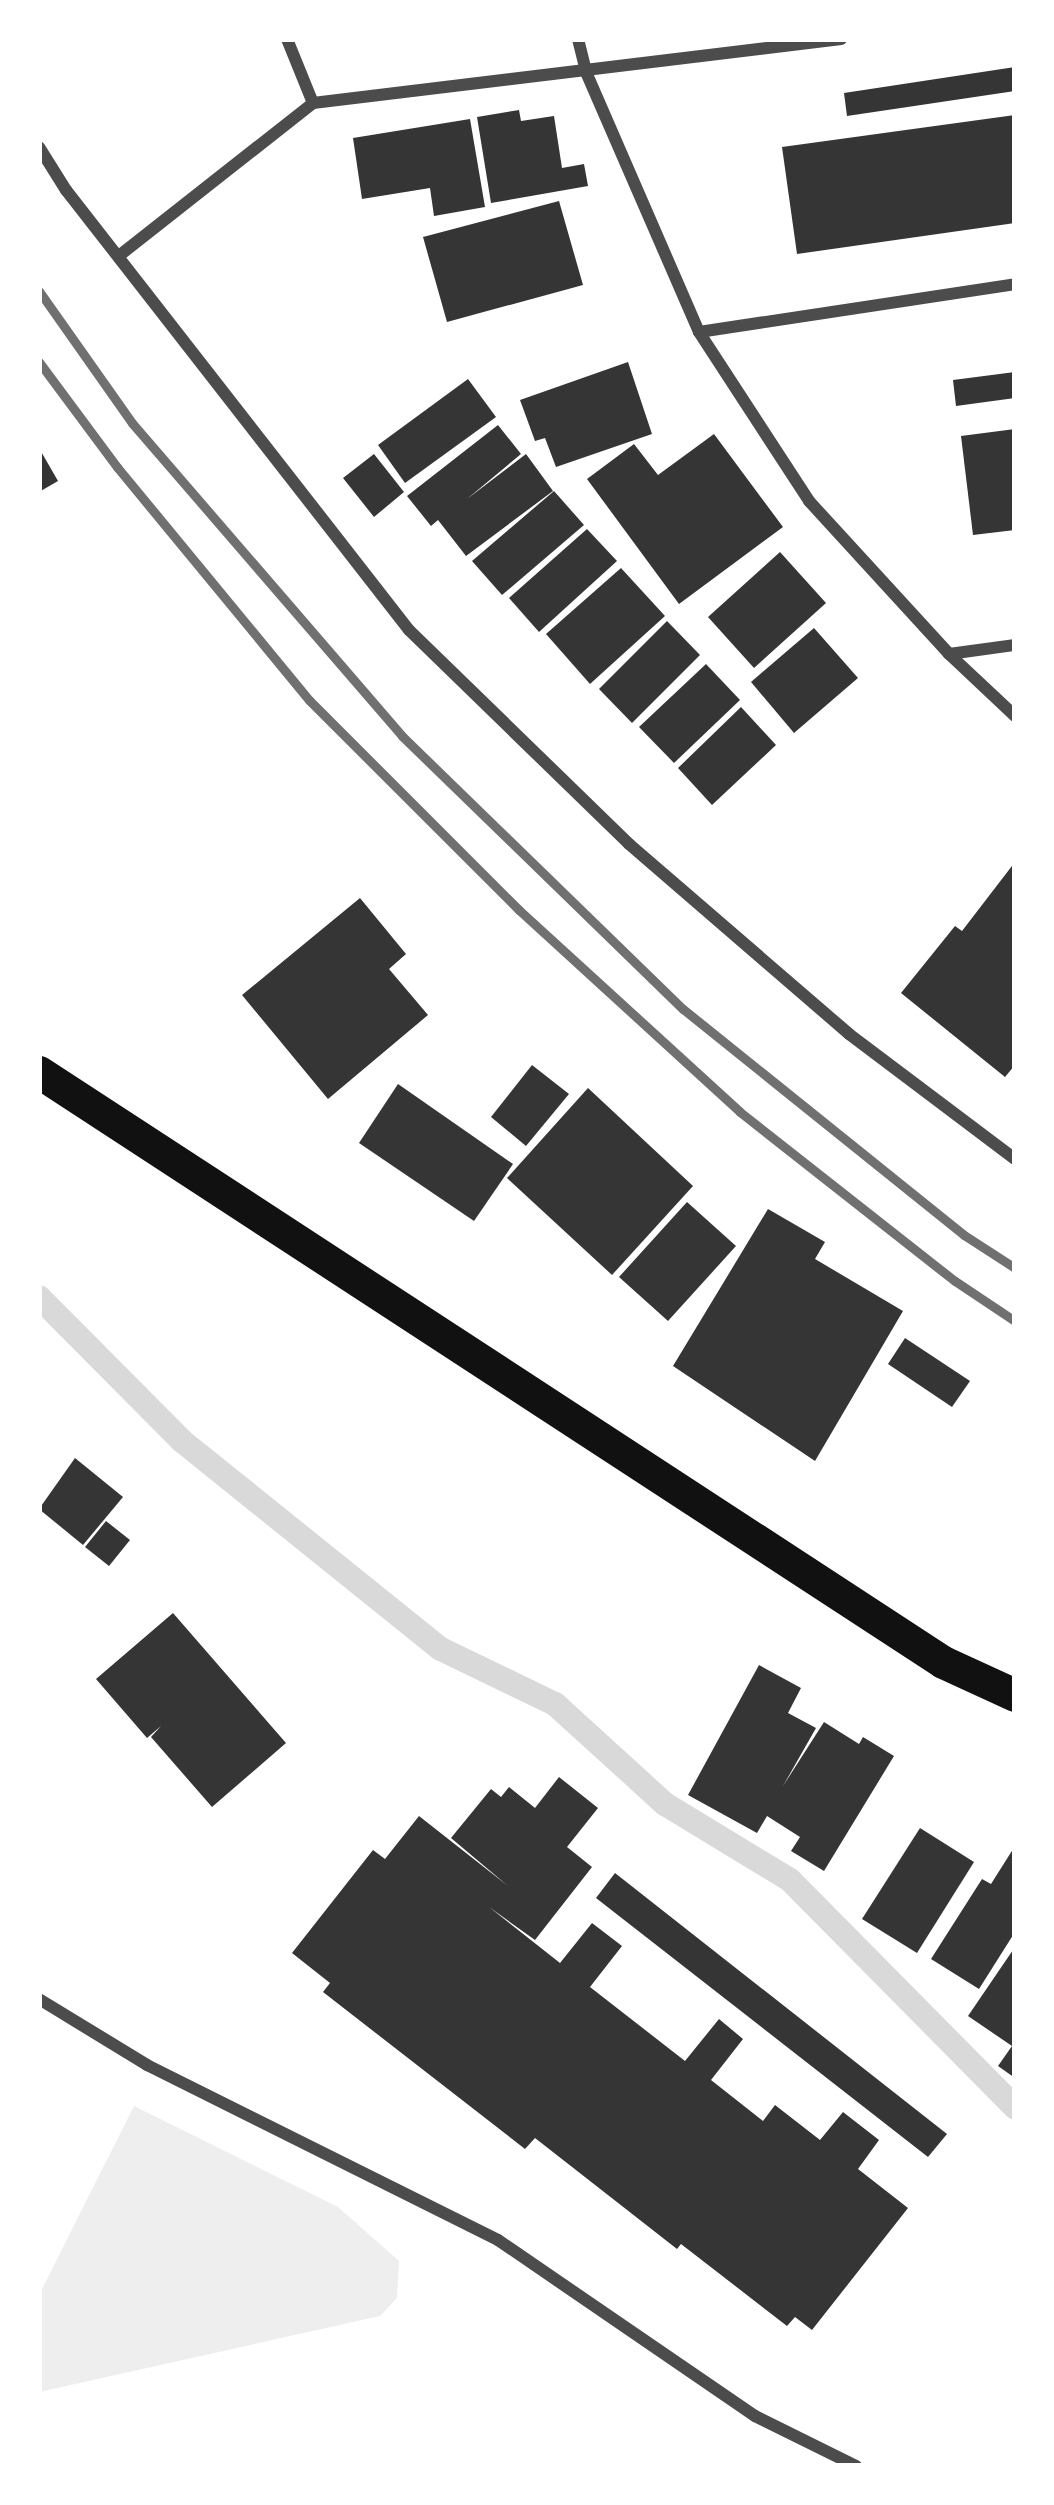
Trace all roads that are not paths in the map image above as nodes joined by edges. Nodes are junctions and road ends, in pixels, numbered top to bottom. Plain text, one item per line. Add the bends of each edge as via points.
1 (287, 39) edge
2 (578, 39) edge
3 (841, 39) edge
4 (586, 72) junction
5 (313, 103) junction
6 (39, 147) edge
7 (120, 255) junction
8 (1015, 284) edge
9 (699, 332) junction
10 (1015, 645) edge
11 (949, 654) junction
12 (1015, 716) edge
13 (39, 1072) edge
14 (1015, 1159) edge
15 (1015, 1695) edge
16 (39, 1999) edge
17 (856, 2466) edge

1 - 5 street
2 - 4 street
3 - 4 street
4 - 5 street
4 - 9 street
5 - 7 street
6 - 7 street
7 - 14 street via 409,630 646,858 849,1034
8 - 9 street
9 - 11 street via 808,501
10 - 11 street
11 - 12 street
13 - 15 highway via 924,1650
16 - 17 street via 147,2065 498,2240 755,2416

